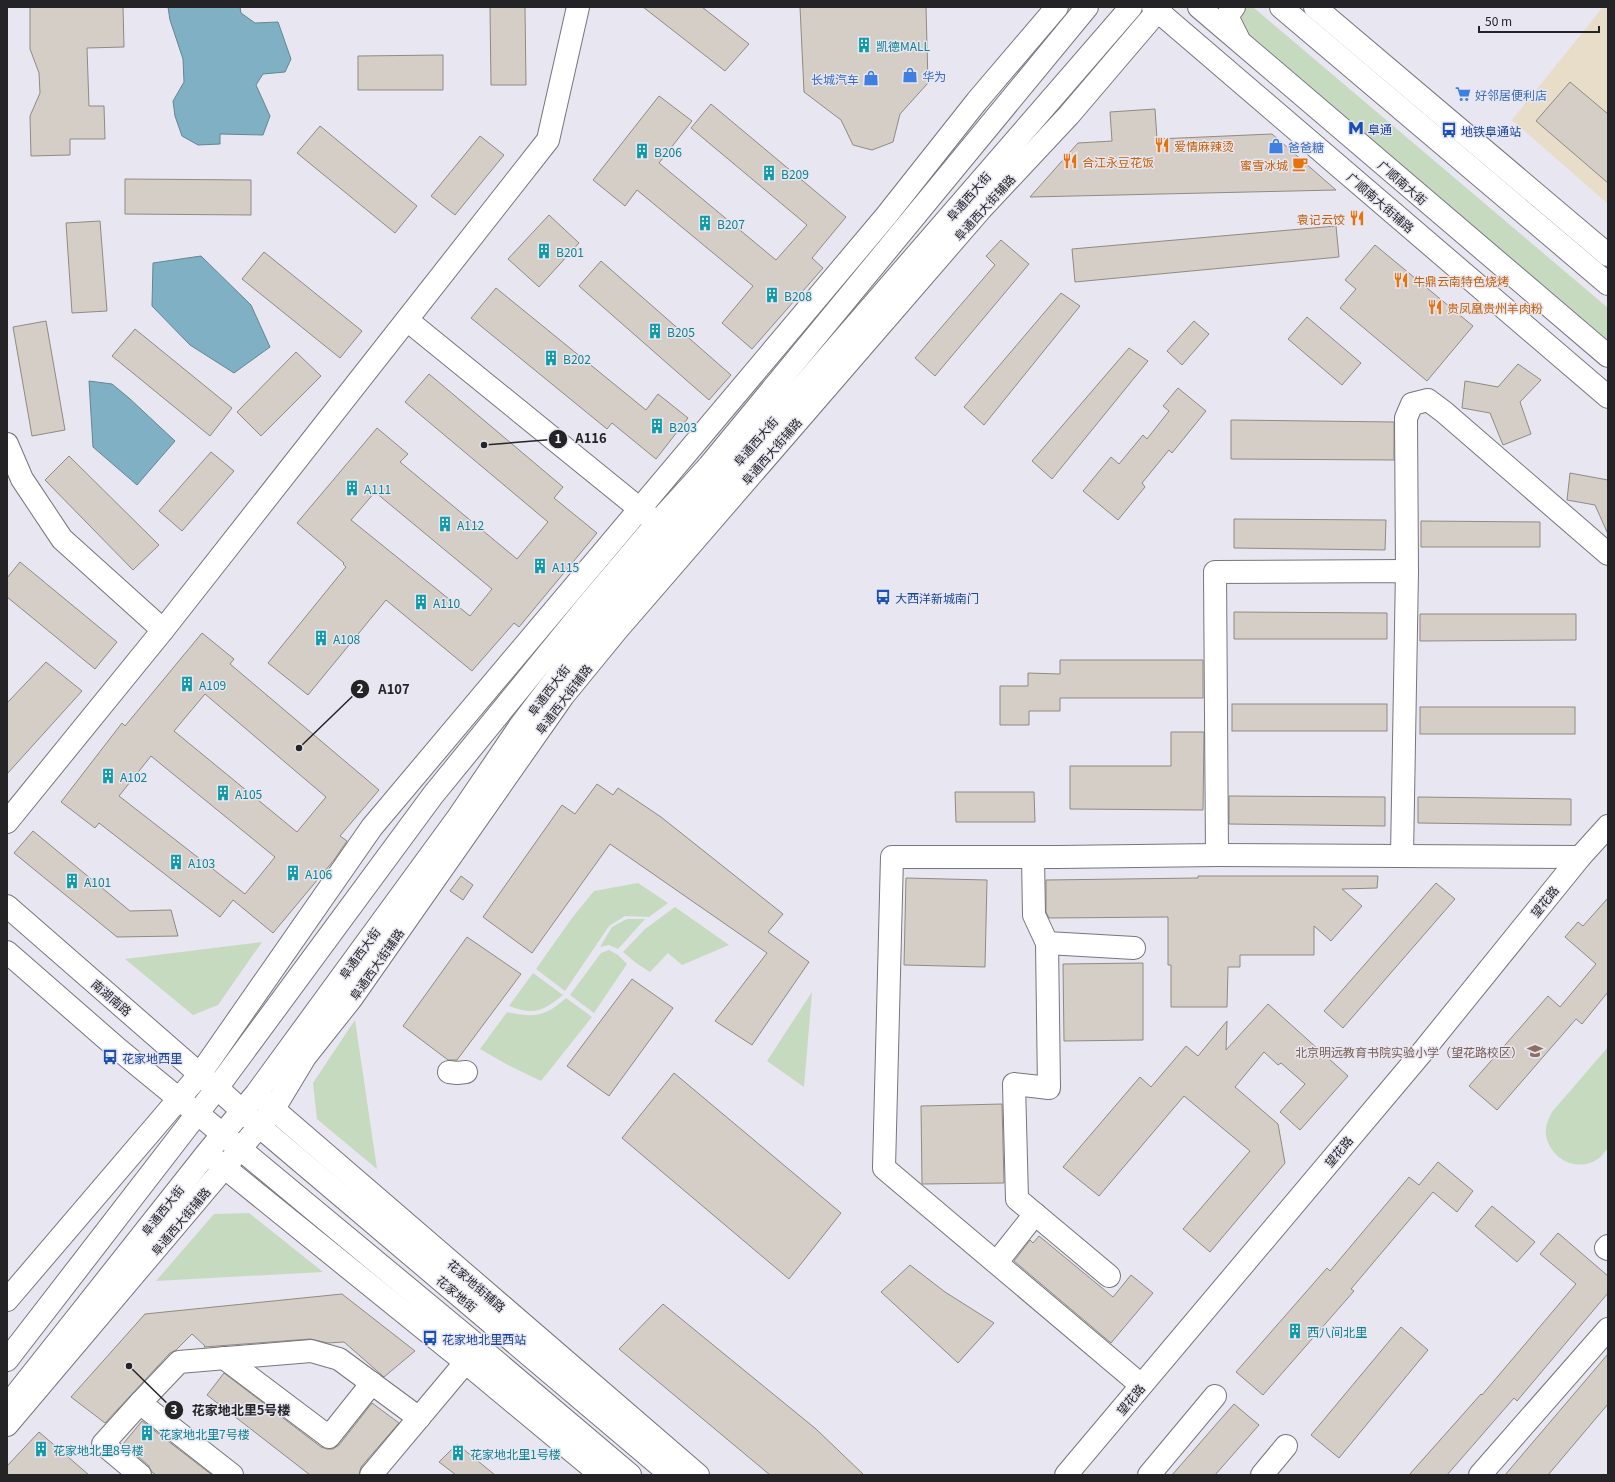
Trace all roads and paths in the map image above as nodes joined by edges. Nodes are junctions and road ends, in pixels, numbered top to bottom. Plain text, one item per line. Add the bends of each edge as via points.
1 (578, 7) edge
2 (1057, 7) edge
3 (1087, 7) edge
4 (1131, 7) edge
5 (1199, 7) edge
6 (1234, 7) edge
7 (1281, 7) edge
8 (1315, 7) edge
9 (1158, 8) edge
10 (1241, 42) junction
11 (1608, 255) edge
12 (1608, 284) edge
13 (407, 320) junction
14 (1608, 356) edge
15 (1608, 397) edge
16 (7, 444) edge
17 (640, 509) junction
18 (657, 523) junction
19 (1608, 554) edge
20 (1407, 571) junction
21 (163, 630) junction
22 (7, 822) edge
23 (1608, 826) edge
24 (1217, 854) junction
25 (1402, 856) junction
26 (1033, 858) junction
27 (1580, 858) junction
28 (7, 906) edge
29 (1048, 943) junction
30 (1134, 948) dead end
31 (7, 952) edge
32 (200, 1074) junction
33 (217, 1088) junction
34 (256, 1094) junction
35 (178, 1098) junction
36 (273, 1110) junction
37 (243, 1111) junction
38 (197, 1113) junction
39 (260, 1127) junction
40 (223, 1134) junction
41 (241, 1149) junction
42 (207, 1153) junction
43 (225, 1168) junction
44 (1035, 1214) junction
45 (1608, 1246) edge
46 (1608, 1249) edge
47 (997, 1262) junction
48 (1109, 1276) dead end
49 (7, 1300) edge
50 (1608, 1329) edge
51 (472, 1355) junction
52 (224, 1358) junction
53 (7, 1360) edge
54 (372, 1384) junction
55 (1141, 1385) junction
56 (1216, 1396) dead end
57 (140, 1403) junction
58 (7, 1406) edge
59 (419, 1418) junction
60 (7, 1425) edge
61 (1286, 1446) dead end
62 (140, 1475) edge
63 (232, 1475) edge
64 (371, 1475) edge
65 (601, 1475) edge
66 (630, 1475) edge
67 (671, 1475) edge
68 (698, 1475) edge
69 (1066, 1475) edge
70 (1149, 1475) edge
71 (1262, 1475) edge
72 (1480, 1475) edge

1 - 13 street via 548,140
2 - 17 street via 977,101 886,216
3 - 18 street, 阜通西大街 via 709,466
4 - 34 street, 阜通西大街 via 602,618 520,726 459,816
5 - 10 street, 广顺南大街
6 - 10 street via 1227,16
7 - 12 street
8 - 11 street
9 - 15 street, 广顺南大街辅路
9 - 36 street, 阜通西大街辅路 via 1069,115 976,215 568,690 351,999 305,1058
10 - 14 street, 广顺南大街
13 - 17 street
13 - 21 street
16 - 21 street via 22,479 62,539
17 - 18 street
17 - 32 street via 372,827
18 - 33 street, 阜通西大街 via 433,795
19 - 20 street via 1428,400 1412,404 1406,418
20 - 24 street via 1215,572
20 - 25 street
21 - 22 street
23 - 27 street, 望花路
24 - 25 street
24 - 26 street
25 - 27 street
26 - 29 street via 1034,915
26 - 47 street via 892,857 884,1168
27 - 55 street, 望花路 via 1424,1050
28 - 32 street, 南湖南路
29 - 30 street
29 - 44 street via 1048,1088 1014,1084 1017,1199
31 - 35 street
32 - 33 street, 南湖南路
32 - 35 street
33 - 37 street, 南湖南路
33 - 38 street, 阜通西大街
34 - 36 street, 花家地街辅路
34 - 37 street, 阜通西大街
35 - 38 street
35 - 49 street
36 - 39 street, 阜通西大街辅路
36 - 68 street, 花家地街辅路
37 - 39 street, 花家地街
37 - 40 street, 阜通西大街
38 - 40 street
38 - 53 street, 阜通西大街
39 - 41 street, 阜通西大街辅路
39 - 67 street, 花家地街
40 - 41 street
40 - 42 street, 阜通西大街
41 - 43 street, 阜通西大街辅路
41 - 51 street
42 - 43 street
42 - 58 street, 阜通西大街
43 - 51 street
43 - 60 street, 阜通西大街辅路
44 - 47 street
44 - 48 street
45 - 46 street
47 - 55 street
50 - 72 street
51 - 59 street
51 - 65 street
51 - 66 street
52 - 54 street via 311,1351 339,1359
52 - 54 street via 329,1437
52 - 57 street via 179,1362
54 - 59 street
55 - 69 street, 望花路
56 - 70 street
57 - 62 street via 103,1444
57 - 63 street
59 - 64 street
61 - 71 street

